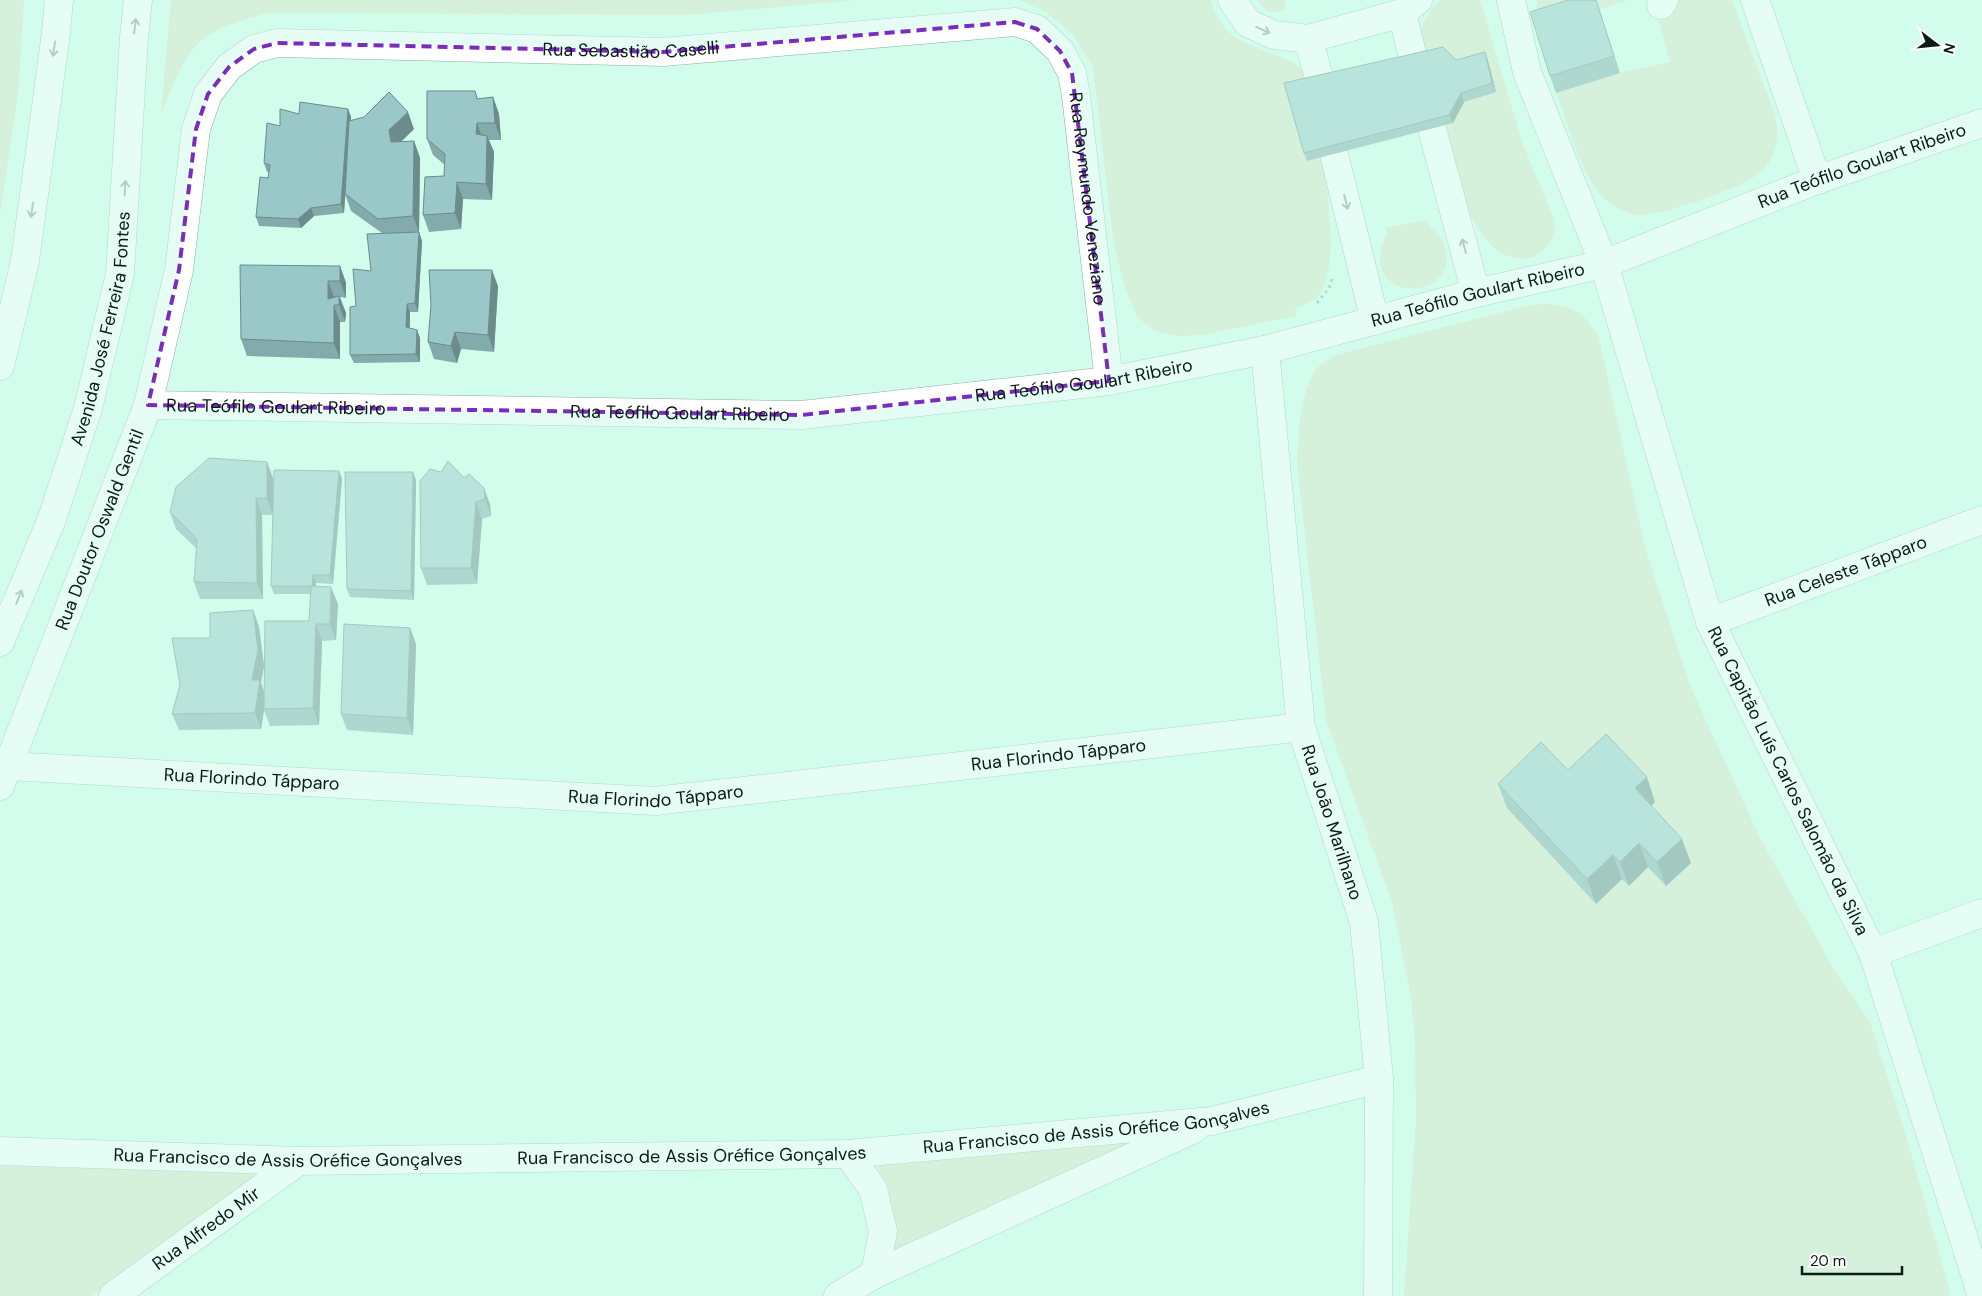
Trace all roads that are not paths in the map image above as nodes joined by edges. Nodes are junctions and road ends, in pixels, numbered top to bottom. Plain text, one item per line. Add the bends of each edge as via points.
1 (59, 0) edge
2 (138, 0) edge
3 (1232, 0) edge
4 (1511, 0) edge
5 (1755, 0) edge
6 (1410, 6) edge
7 (1037, 29) joint
8 (1308, 39) junction
9 (1414, 62) edge
10 (229, 66) joint
11 (1321, 84) edge
12 (1982, 123) edge
13 (1432, 129) edge
14 (1334, 154) edge
15 (1817, 180) junction
16 (1604, 264) junction
17 (1476, 293) junction
18 (1375, 321) junction
19 (1265, 350) junction
20 (0, 366) edge
21 (1109, 381) junction
22 (148, 405) junction
23 (1982, 520) edge
24 (1710, 622) junction
25 (0, 642) edge
26 (1301, 727) junction
27 (4, 776) edge
28 (1982, 913) edge
29 (1873, 953) junction
30 (1379, 1079) junction
31 (1212, 1120) junction
32 (0, 1152) edge
33 (848, 1154) junction
34 (299, 1161) junction
35 (876, 1274) junction
36 (113, 1296) edge
37 (838, 1296) edge
38 (1378, 1296) edge
39 (1982, 1296) edge

1 -> 20 street via 25,261
25 -> 2 street, Avenida José Ferreira Fontes via 52,519 88,408 120,274
3 -> 8 street via 1248,23 1274,35
4 - 16 street, Rua Capitão Luís Carlos Salomão da Silva via 1526,72
5 - 15 street
6 - 8 street
6 - 9 street
7 - 10 street, Rua Sebastião Caselli via 1015,22 663,52 277,42 254,49
7 - 21 street, Rua Raymundo Veneziano via 1060,51 1072,73
8 - 11 street
10 - 22 street, Rua Doutor Oswald Gentil via 208,94 196,129 179,270
12 - 15 street, Rua Teófilo Goulart Ribeiro
17 -> 13 street
14 -> 18 street
15 - 16 street, Rua Teófilo Goulart Ribeiro
16 - 17 street, Rua Teófilo Goulart Ribeiro
16 - 24 street, Rua Capitão Luís Carlos Salomão da Silva
17 - 18 street, Rua Teófilo Goulart Ribeiro
18 - 19 street, Rua Teófilo Goulart Ribeiro
19 - 21 street, Rua Teófilo Goulart Ribeiro
19 - 26 street, Rua João Marilhano
21 - 22 street, Rua Teófilo Goulart Ribeiro via 802,414
22 - 27 street, Rua Doutor Oswald Gentil
23 - 24 street, Rua Celeste Tápparo
24 - 29 street, Rua Capitão Luís Carlos Salomão da Silva
26 - 27 street, Rua Florindo Tápparo via 655,801
26 - 30 street, Rua João Marilhano via 1364,922
28 - 29 street
29 - 39 street, Rua Capitão Luís Carlos Salomão da Silva
30 - 31 street, Rua Francisco de Assis Oréfice Gonçalves
30 - 38 street, Rua João Marilhano
31 - 33 street, Rua Francisco de Assis Oréfice Gonçalves
31 - 35 street
32 - 34 street, Rua Francisco de Assis Oréfice Gonçalves
33 - 34 street, Rua Francisco de Assis Oréfice Gonçalves
33 - 35 street via 873,1189 883,1231
34 - 36 street, Rua Alfredo Mir
35 - 37 street

